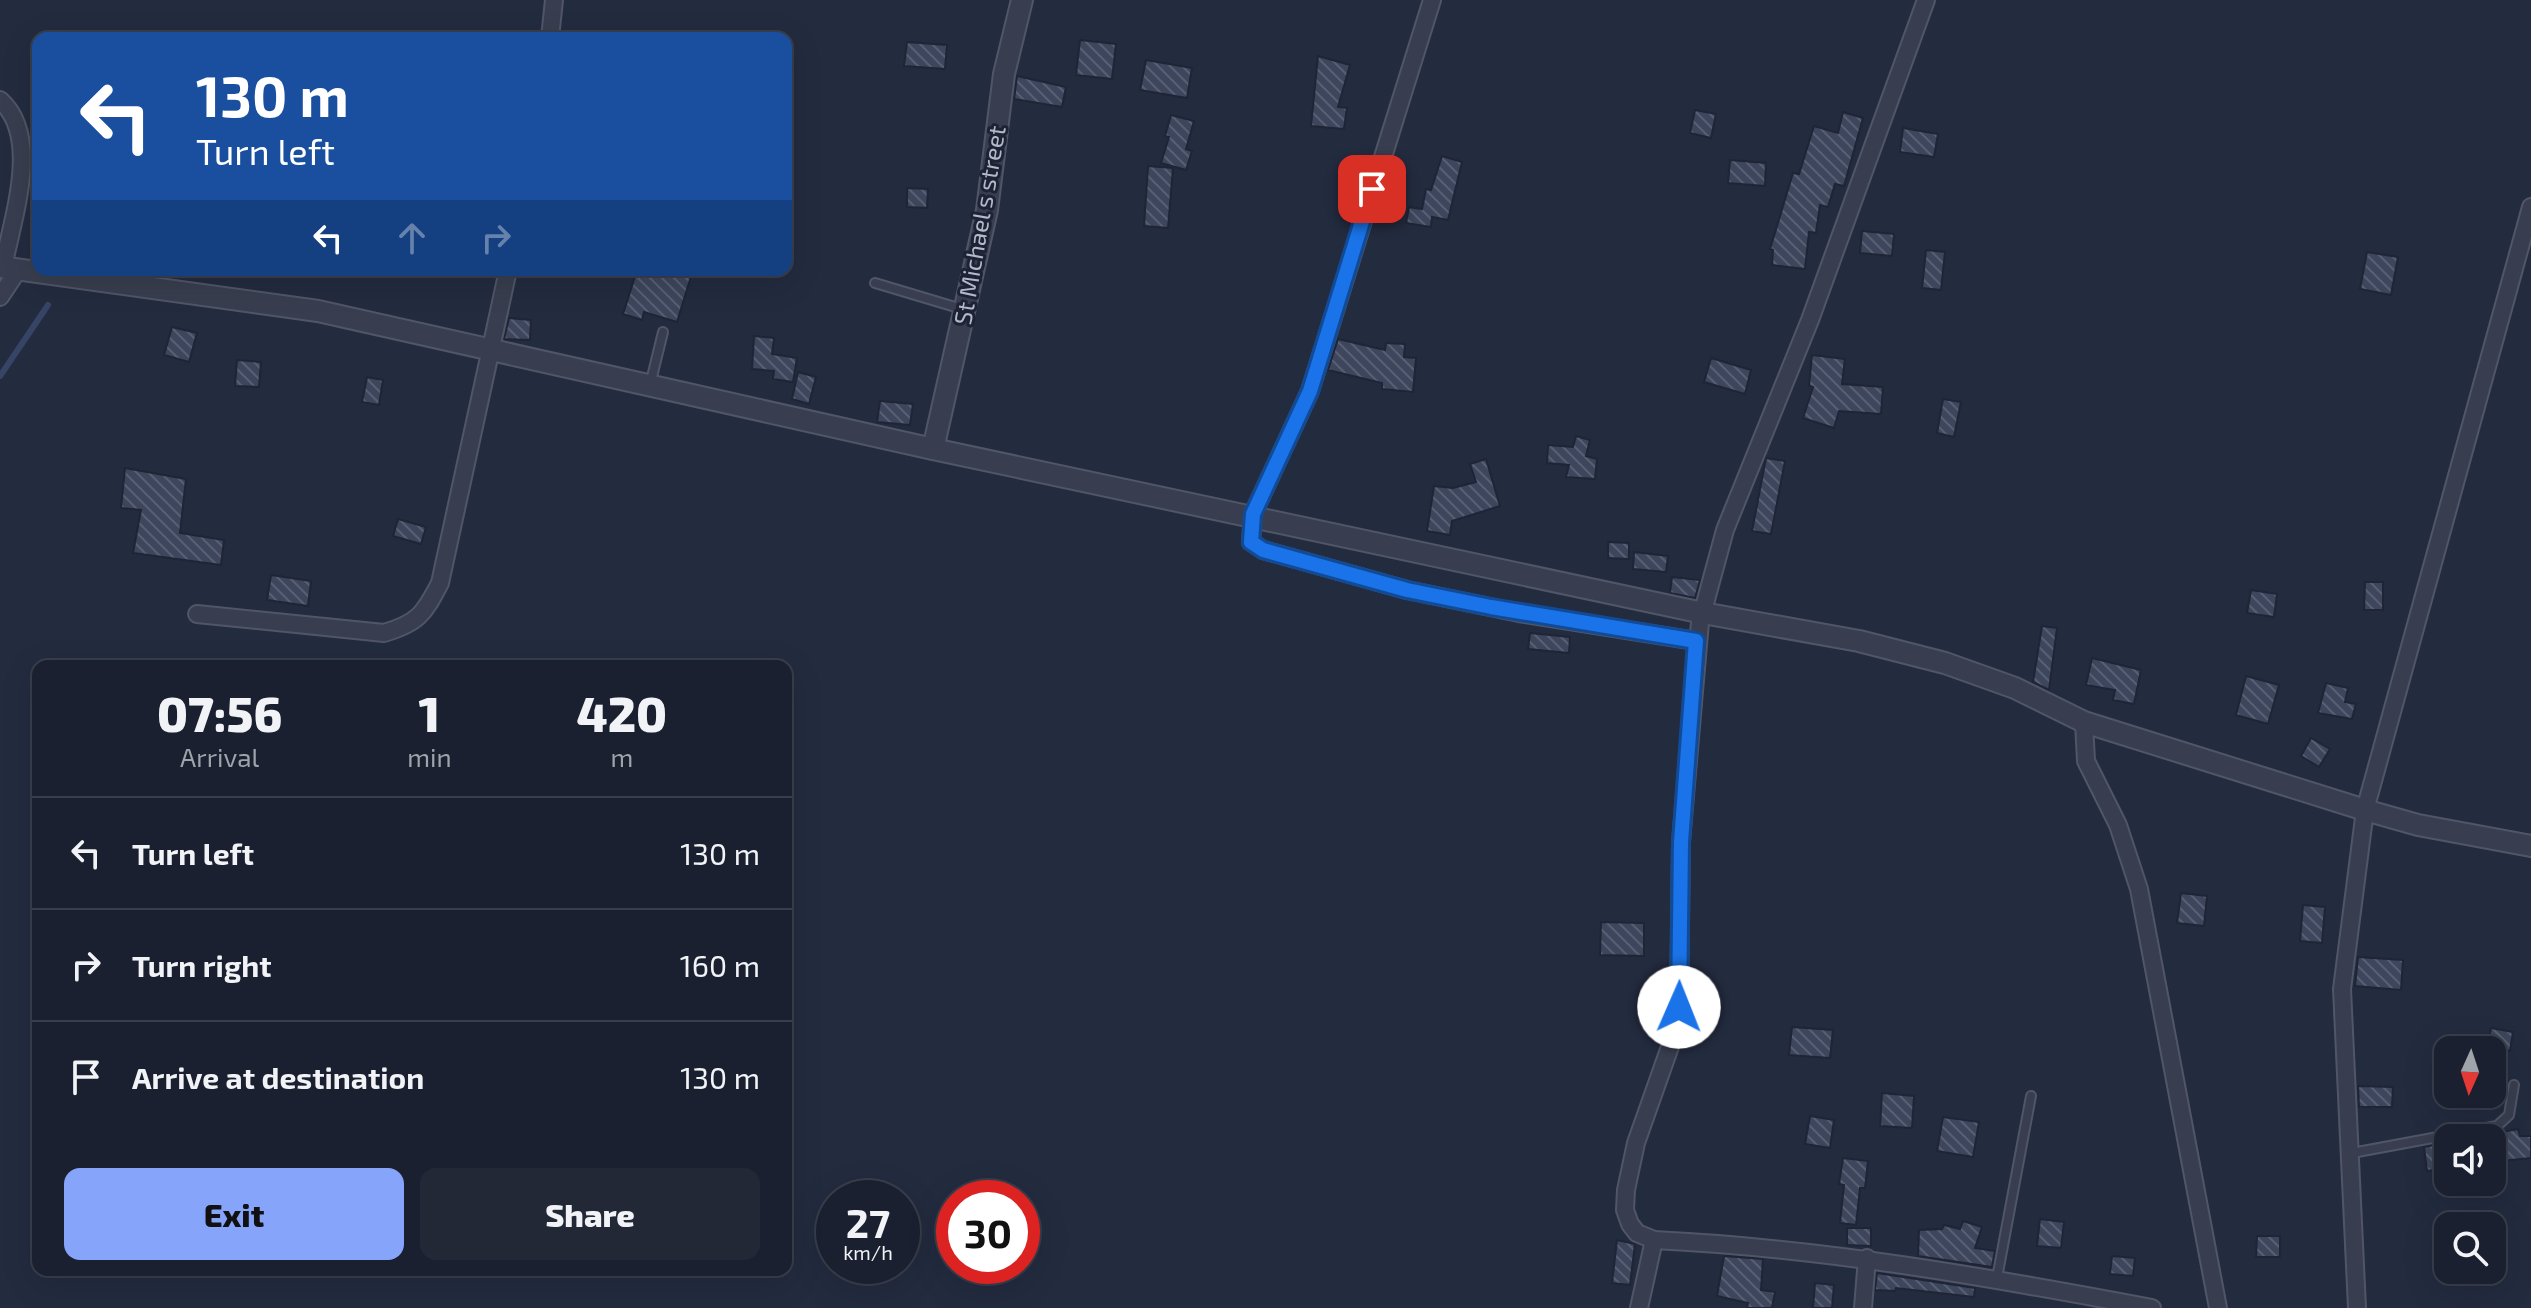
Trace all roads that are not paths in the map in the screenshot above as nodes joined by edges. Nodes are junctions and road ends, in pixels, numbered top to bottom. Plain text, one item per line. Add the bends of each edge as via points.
1 (554, 0) edge
2 (1022, 0) edge
3 (1432, 0) edge
4 (1926, 0) edge
5 (551, 32) edge
6 (0, 100) edge
7 (2531, 207) edge
8 (7, 268) edge
9 (32, 271) edge
10 (65, 276) edge
11 (507, 276) edge
12 (875, 283) dead end
13 (0, 297) edge
14 (966, 310) junction
15 (663, 332) dead end
16 (487, 360) junction
17 (650, 385) junction
18 (933, 449) junction
19 (1251, 524) junction
20 (197, 614) dead end
21 (1699, 628) junction
22 (2084, 722) junction
23 (2365, 810) junction
24 (2531, 846) edge
25 (2514, 1085) dead end
26 (2031, 1096) dead end
27 (2352, 1153) junction
28 (1654, 1240) junction
29 (1867, 1258) junction
30 (1997, 1278) junction
31 (1639, 1308) edge
32 (1863, 1308) edge
33 (2152, 1308) edge
34 (2218, 1308) edge
35 (2357, 1308) edge

1 - 5 street
2 - 14 street, St Michael s street via 1004,74 987,210
3 - 19 street via 1310,391
4 - 21 street via 1810,320 1725,530
6 - 8 street via 12,110 22,134 23,157
7 - 23 street
8 - 9 street
8 - 13 street
10 - 16 street via 318,311
11 - 16 street
12 - 14 lane
14 - 18 street, St Michael s street
15 - 17 lane
16 - 17 street
16 - 20 street via 440,583 426,610 409,625 384,633
17 - 18 street
18 - 19 street
19 - 21 street
19 - 21 street via 1255,547 1407,590 1519,613
21 - 22 street via 1859,641 2015,688
21 - 28 street via 1681,842 1679,1007 1626,1190 1630,1224
22 - 23 street
22 - 34 street via 2086,761 2118,825 2139,889
23 - 24 street
23 - 27 street via 2342,989
25 - 27 lane via 2509,1115 2497,1126
26 - 30 lane
27 - 35 street
28 - 29 street
28 - 31 street
29 - 30 street
29 - 32 street
30 - 33 street

